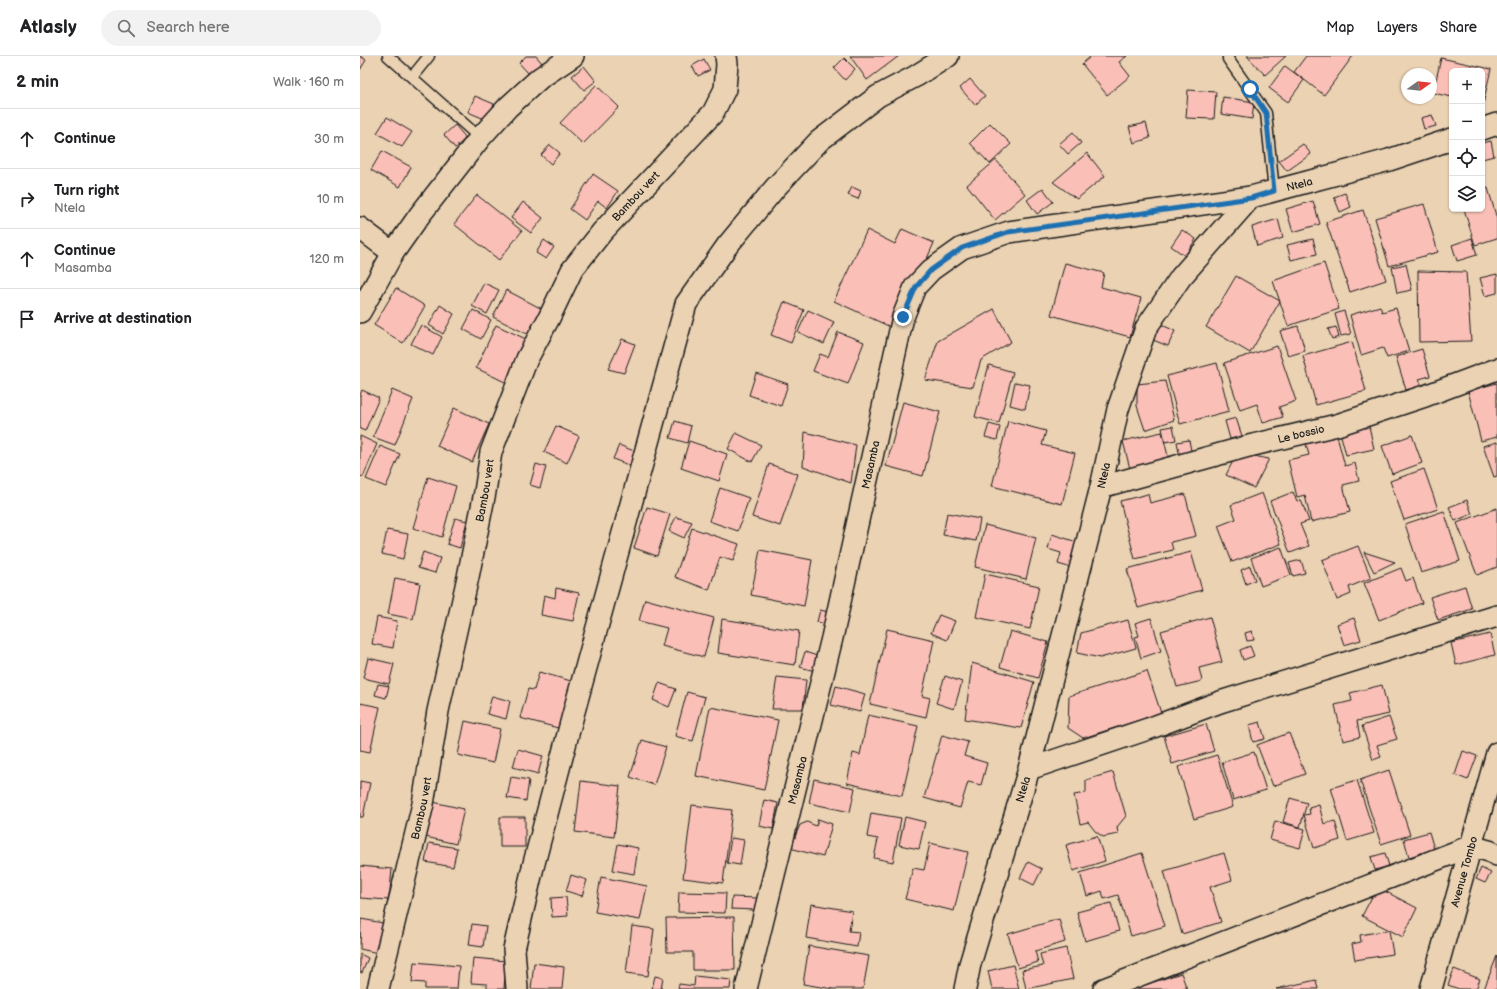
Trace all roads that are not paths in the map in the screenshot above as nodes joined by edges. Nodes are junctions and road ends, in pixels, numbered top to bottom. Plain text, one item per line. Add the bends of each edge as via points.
1 (388, 56) edge
2 (429, 56) edge
3 (573, 56) edge
4 (726, 56) edge
5 (948, 56) edge
6 (1228, 56) edge
7 (412, 77) junction
8 (1497, 124) edge
9 (1485, 128) edge
10 (480, 138) junction
11 (1449, 140) edge
12 (1274, 191) junction
13 (1251, 198) junction
14 (360, 228) edge
15 (393, 253) junction
16 (360, 312) edge
17 (1497, 369) edge
18 (1101, 488) junction
19 (1497, 616) edge
20 (1497, 753) edge
21 (1029, 769) junction
22 (1488, 847) edge
23 (378, 989) edge
24 (517, 989) edge
25 (746, 989) edge
26 (965, 989) edge
27 (1104, 989) edge
28 (1430, 989) edge

1 - 7 lane
2 - 7 lane
3 - 10 street via 540,78 508,107
4 - 23 street, Bambou vert via 725,89 713,113 607,227 572,270 527,359 491,452 485,492 438,711 423,804
5 - 24 street via 878,96 820,141 775,188 727,246 686,304 572,715 533,867 514,949
6 - 12 lane via 1266,113
7 - 10 lane
8 - 9 street
10 - 15 street
11 - 12 street, Ntela via 1389,160
12 - 13 street, Ntela
13 - 18 street, Ntela via 1181,277 1146,328 1118,408
13 - 25 street, Masamba via 1008,232 962,248 931,270 916,287 903,317 832,638
14 - 15 street
15 - 16 street
17 - 18 street, Le bossio via 1426,396 1337,425 1249,446
18 - 21 street, Ntela
19 - 21 street via 1220,702
20 - 22 street, Avenue Tombo
21 - 26 street, Ntela via 970,964
22 - 27 street
22 - 28 street, Avenue Tombo

